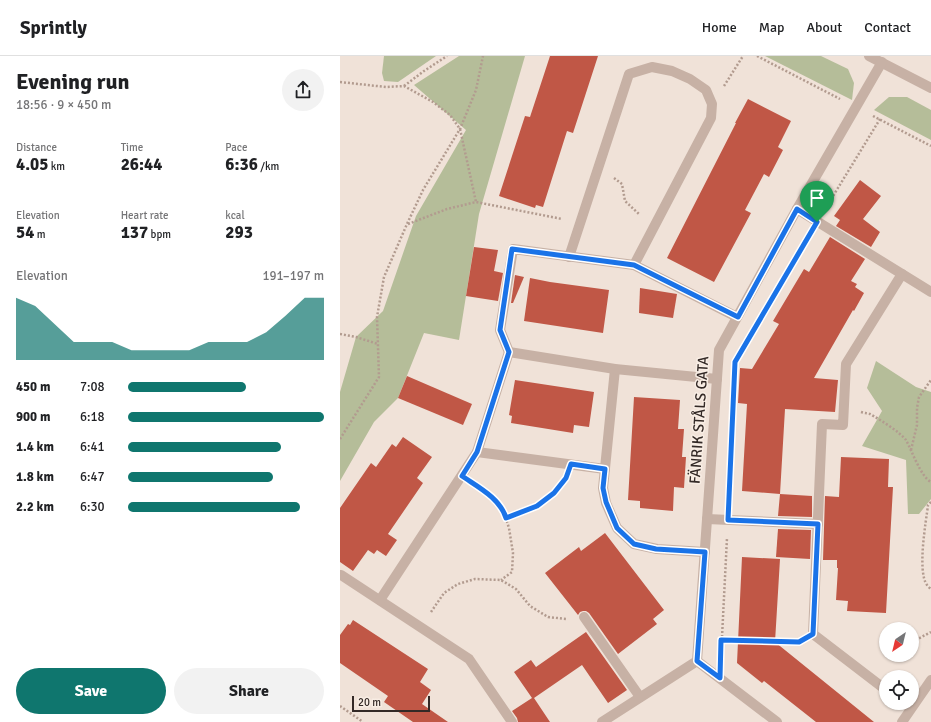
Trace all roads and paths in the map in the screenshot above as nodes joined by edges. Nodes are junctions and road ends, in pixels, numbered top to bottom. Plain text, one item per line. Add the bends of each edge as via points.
1 (447, 56) edge
2 (483, 56) edge
3 (743, 56) edge
4 (869, 56) edge
5 (882, 62) junction
6 (340, 82) edge
7 (404, 86) junction
8 (931, 88) edge
9 (712, 104) junction
10 (880, 119) dead end
11 (460, 129) junction
12 (598, 167) junction
13 (476, 202) junction
14 (797, 209) junction
15 (817, 222) junction
16 (580, 223) junction
17 (407, 224) junction
18 (655, 225) junction
19 (569, 257) junction
20 (634, 265) junction
21 (902, 274) junction
22 (931, 292) edge
23 (738, 317) junction
24 (340, 334) edge
25 (747, 342) dead end
26 (378, 344) junction
27 (509, 352) junction
28 (616, 369) junction
29 (717, 378) junction
30 (931, 380) edge
31 (844, 408) junction
32 (340, 439) edge
33 (911, 450) junction
34 (477, 452) junction
35 (571, 464) junction
36 (605, 469) junction
37 (462, 476) junction
38 (931, 482) edge
39 (931, 502) edge
40 (506, 518) junction
41 (707, 519) junction
42 (728, 520) junction
43 (818, 524) junction
44 (705, 552) junction
45 (341, 574) edge
46 (501, 580) junction
47 (931, 589) edge
48 (380, 600) junction
49 (584, 617) joint
50 (421, 628) junction
51 (931, 632) edge
52 (813, 634) junction
53 (919, 638) edge
54 (721, 640) junction
55 (697, 661) junction
56 (720, 678) junction
57 (931, 680) edge
58 (879, 685) edge
59 (919, 693) edge
60 (640, 698) junction
61 (340, 706) edge
62 (906, 710) edge
63 (363, 722) edge
64 (512, 722) edge
65 (602, 722) edge
66 (777, 722) edge
67 (902, 722) edge

1 - 7 path
2 - 11 path via 476,90
3 - 9 path
4 - 5 street
5 - 8 street
5 - 14 street, FÄNRIK STÅLS GATA
6 - 7 path via 386,88
7 - 11 path via 434,102 450,115
9 - 12 street via 706,90 690,78 672,71 652,67 629,74
9 - 18 street via 711,118
10 - 15 path
11 - 13 path
11 - 17 path via 423,190
12 - 16 street
12 - 18 path via 622,184 625,201 638,214
13 - 16 path
13 - 17 path via 447,209
14 - 15 street
14 - 23 street, FÄNRIK STÅLS GATA
15 - 21 street
15 - 25 path
16 - 19 street
17 - 26 path via 384,277 377,317
18 - 20 street
19 - 20 street
19 - 27 street via 512,249 500,330
20 - 23 street
21 - 22 street
21 - 31 street via 846,364
23 - 29 street, FÄNRIK STÅLS GATA via 719,350
24 - 26 path
26 - 32 path via 379,377
27 - 28 street
27 - 34 street
28 - 29 street
28 - 36 street
29 - 41 street, FÄNRIK STÅLS GATA
30 - 33 path via 919,398 917,425
31 - 33 path via 869,414 892,427 904,438
31 - 43 street via 843,425 822,424
33 - 38 path via 928,481
34 - 35 street
34 - 37 street
35 - 36 street
35 - 40 path via 566,478 554,493 537,506
36 - 44 street via 603,488 606,502 617,528 634,544 656,549
37 - 40 path via 492,497 504,510
37 - 48 street
39 - 47 path via 928,505 922,568 926,584
40 - 46 path via 513,553 512,572
41 - 42 street
41 - 44 street, FÄNRIK STÅLS GATA
42 - 43 street
42 - 54 path
43 - 52 street
44 - 55 street, FÄNRIK STÅLS GATA
45 - 48 street
46 - 49 path via 516,589 530,606 548,617
46 - 50 path via 476,580 458,584 444,593
48 - 50 street
49 - 60 street
50 - 64 street via 469,659
51 - 53 path
52 - 54 path via 799,642
52 - 58 street
54 - 56 path
55 - 56 street
55 - 60 street
56 - 66 street
57 - 59 street
60 - 65 street
61 - 63 path
62 - 67 street

